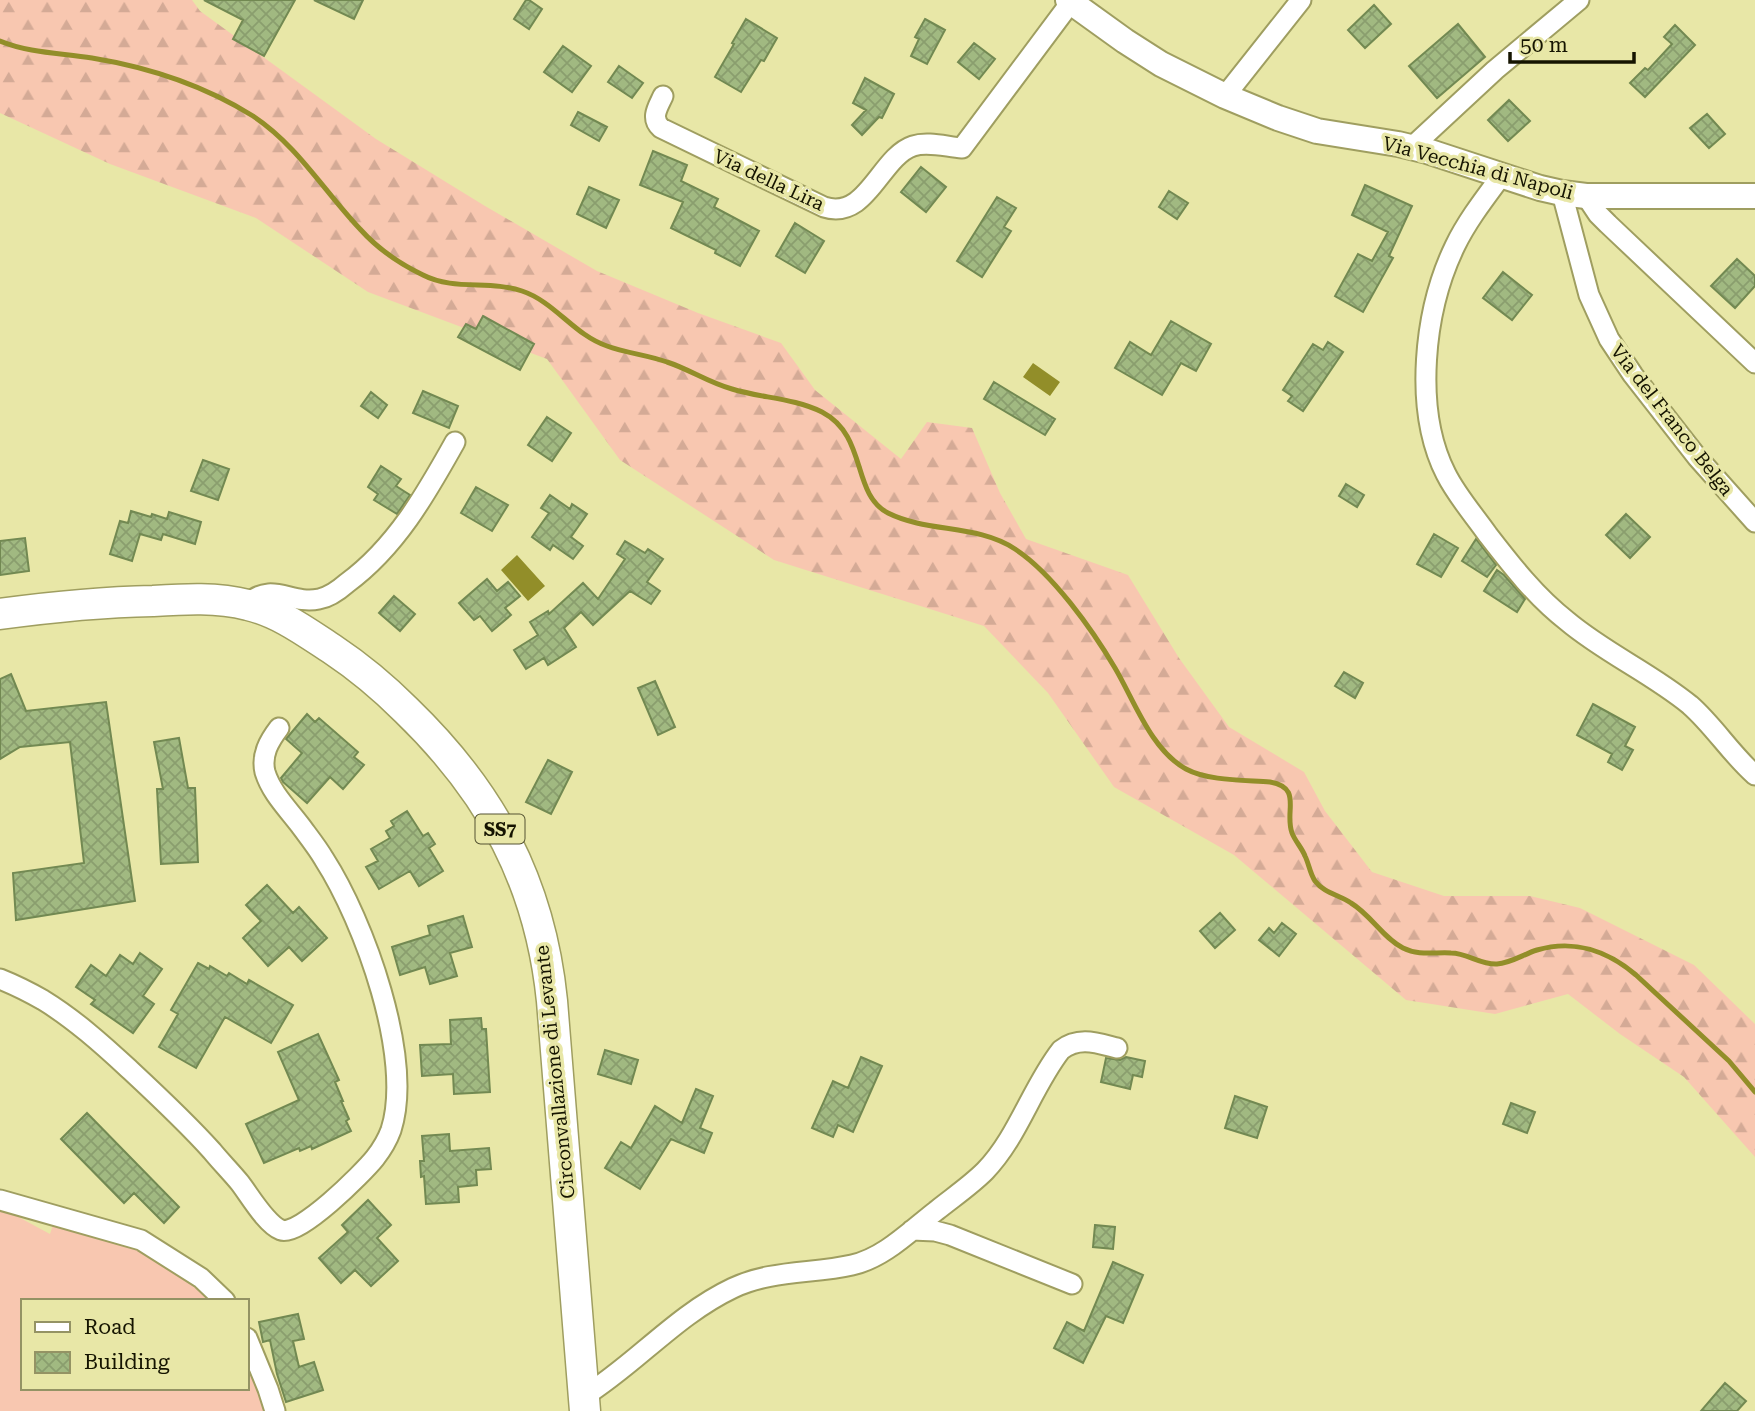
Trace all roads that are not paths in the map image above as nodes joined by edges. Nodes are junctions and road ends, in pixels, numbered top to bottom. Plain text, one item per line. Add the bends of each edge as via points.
1 (1301, 0) edge
2 (1579, 0) edge
3 (1069, 1) edge
4 (663, 96) dead end
5 (1225, 96) junction
6 (1412, 147) junction
7 (1502, 175) junction
8 (1574, 194) junction
9 (1755, 196) edge
10 (1755, 363) edge
11 (455, 442) dead end
12 (1755, 522) edge
13 (247, 604) junction
14 (0, 614) edge
15 (279, 728) dead end
16 (1755, 775) edge
17 (0, 979) edge
18 (1117, 1048) dead end
19 (0, 1200) edge
20 (912, 1230) junction
21 (1072, 1284) dead end
22 (223, 1299) edge
23 (248, 1340) edge
24 (584, 1404) edge
25 (275, 1411) edge

1 - 5 street
2 - 6 street
3 - 4 street, Via della Lira via 962,148 910,147 863,196 844,209 824,207 661,128 655,117
3 - 5 street, Via Vecchia di Napoli via 1152,58
5 - 6 street, Via Vecchia di Napoli via 1317,131
6 - 7 street, Via Vecchia di Napoli
7 - 8 street, Via Vecchia di Napoli
7 - 16 street via 1452,252 1431,324 1427,400 1443,468 1542,600 1582,633 1691,706
8 - 9 street, Via Vecchia di Napoli
8 - 10 street
8 - 12 street, Via del Franco Belga via 1588,295 1609,339 1697,457
11 - 13 street via 407,521 355,578 321,599 268,593
13 - 14 main road, Circonvallazione di Levante / SS7 via 166,600
13 - 24 main road, Circonvallazione di Levante / SS7 via 286,620 342,655 414,718 475,788 519,870 540,930 550,980
15 - 17 street via 265,755 267,776 324,858 357,921 381,990 395,1062 394,1113 387,1140 368,1166 334,1198 300,1227 289,1231 276,1227 192,1129 111,1052 54,1007
18 - 20 street via 1085,1041 1061,1050 987,1168
19 - 22 street via 141,1240 201,1278
20 - 21 street via 950,1235
20 - 24 street via 866,1261 765,1276 719,1295 687,1315
23 - 25 street

